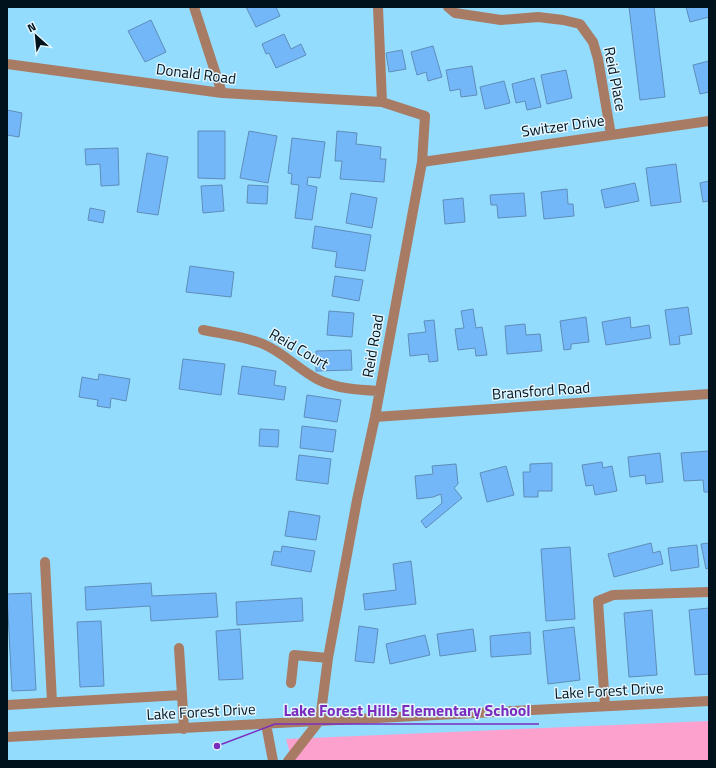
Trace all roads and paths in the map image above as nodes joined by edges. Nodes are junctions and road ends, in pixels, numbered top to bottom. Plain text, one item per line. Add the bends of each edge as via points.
1 (194, 7) edge
2 (378, 7) edge
3 (448, 7) edge
4 (7, 64) edge
5 (222, 93) junction
6 (382, 102) junction
7 (709, 121) edge
8 (611, 135) junction
9 (422, 162) junction
10 (203, 330) dead end
11 (380, 391) junction
12 (709, 394) edge
13 (375, 417) junction
14 (45, 562) dead end
15 (709, 592) edge
16 (179, 648) dead end
17 (328, 658) junction
18 (291, 683) dead end
19 (182, 695) junction
20 (709, 701) edge
21 (52, 702) junction
22 (7, 705) edge
23 (605, 706) junction
24 (320, 720) junction
25 (266, 724) junction
26 (184, 729) junction
27 (7, 737) edge
28 (273, 761) edge
29 (288, 761) edge

1 - 5 street
2 - 6 street
3 - 8 street, Reid Place via 455,13 501,20 538,17 580,24 593,42 598,59
4 - 5 street, Donald Road
5 - 6 street, Donald Road
6 - 9 street, Reid Road via 425,116
7 - 8 street, Switzer Drive
8 - 9 street, Switzer Drive
9 - 11 street, Reid Road
10 - 11 street, Reid Court via 262,343 275,349 318,380 350,389
11 - 13 street, Reid Road
12 - 13 street, Bransford Road
13 - 17 street, Reid Road
14 - 21 street
15 - 23 street via 613,595 598,600
16 - 19 street
17 - 18 street via 294,655
17 - 24 street, Reid Road
19 - 21 street
19 - 26 street
20 - 23 street, Lake Forest Drive
21 - 22 street
23 - 24 street, Lake Forest Drive
24 - 25 street, Lake Forest Drive
24 - 29 street
25 - 26 street, Lake Forest Drive
25 - 28 street
26 - 27 street, Lake Forest Drive

